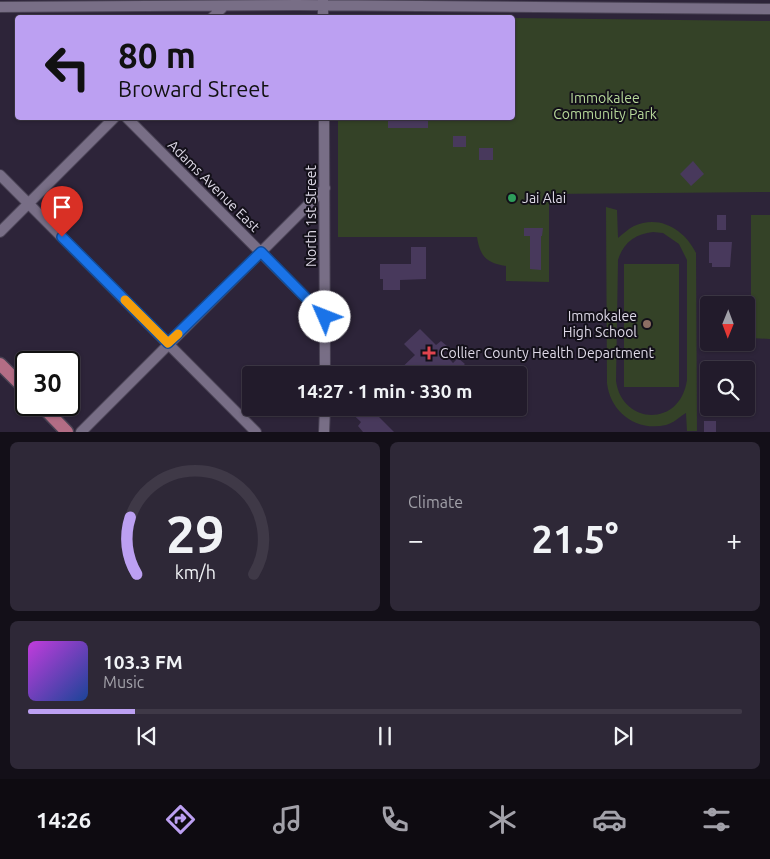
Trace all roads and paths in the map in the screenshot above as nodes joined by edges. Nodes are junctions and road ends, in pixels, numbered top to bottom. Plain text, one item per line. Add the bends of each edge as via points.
1 (323, 3) edge
2 (430, 3) edge
3 (550, 4) edge
4 (670, 4) edge
5 (224, 6) junction
6 (0, 8) edge
7 (770, 9) edge
8 (215, 15) edge
9 (112, 120) edge
10 (128, 120) edge
11 (324, 120) edge
12 (0, 175) edge
13 (325, 188) junction
14 (29, 203) junction
15 (0, 232) edge
16 (261, 252) junction
17 (325, 317) junction
18 (168, 343) junction
19 (0, 364) edge
20 (325, 366) edge
21 (15, 379) edge
22 (50, 416) edge
23 (325, 416) edge
24 (61, 429) edge
25 (80, 432) edge
26 (256, 432) edge
27 (324, 432) edge

1 - 2 street
1 - 5 street
2 - 3 street
3 - 4 street
4 - 7 street
5 - 6 street
5 - 8 street
9 - 14 street
10 - 16 street, Adams Avenue East
11 - 13 street, North 1st Street
12 - 14 street
13 - 16 street
13 - 17 street, North 1st Street
14 - 15 street
14 - 18 street
16 - 17 street, Adams Avenue East
16 - 18 street
17 - 20 street, North 1st Street
18 - 25 street
18 - 26 street
19 - 21 main road
22 - 24 main road
23 - 27 street

